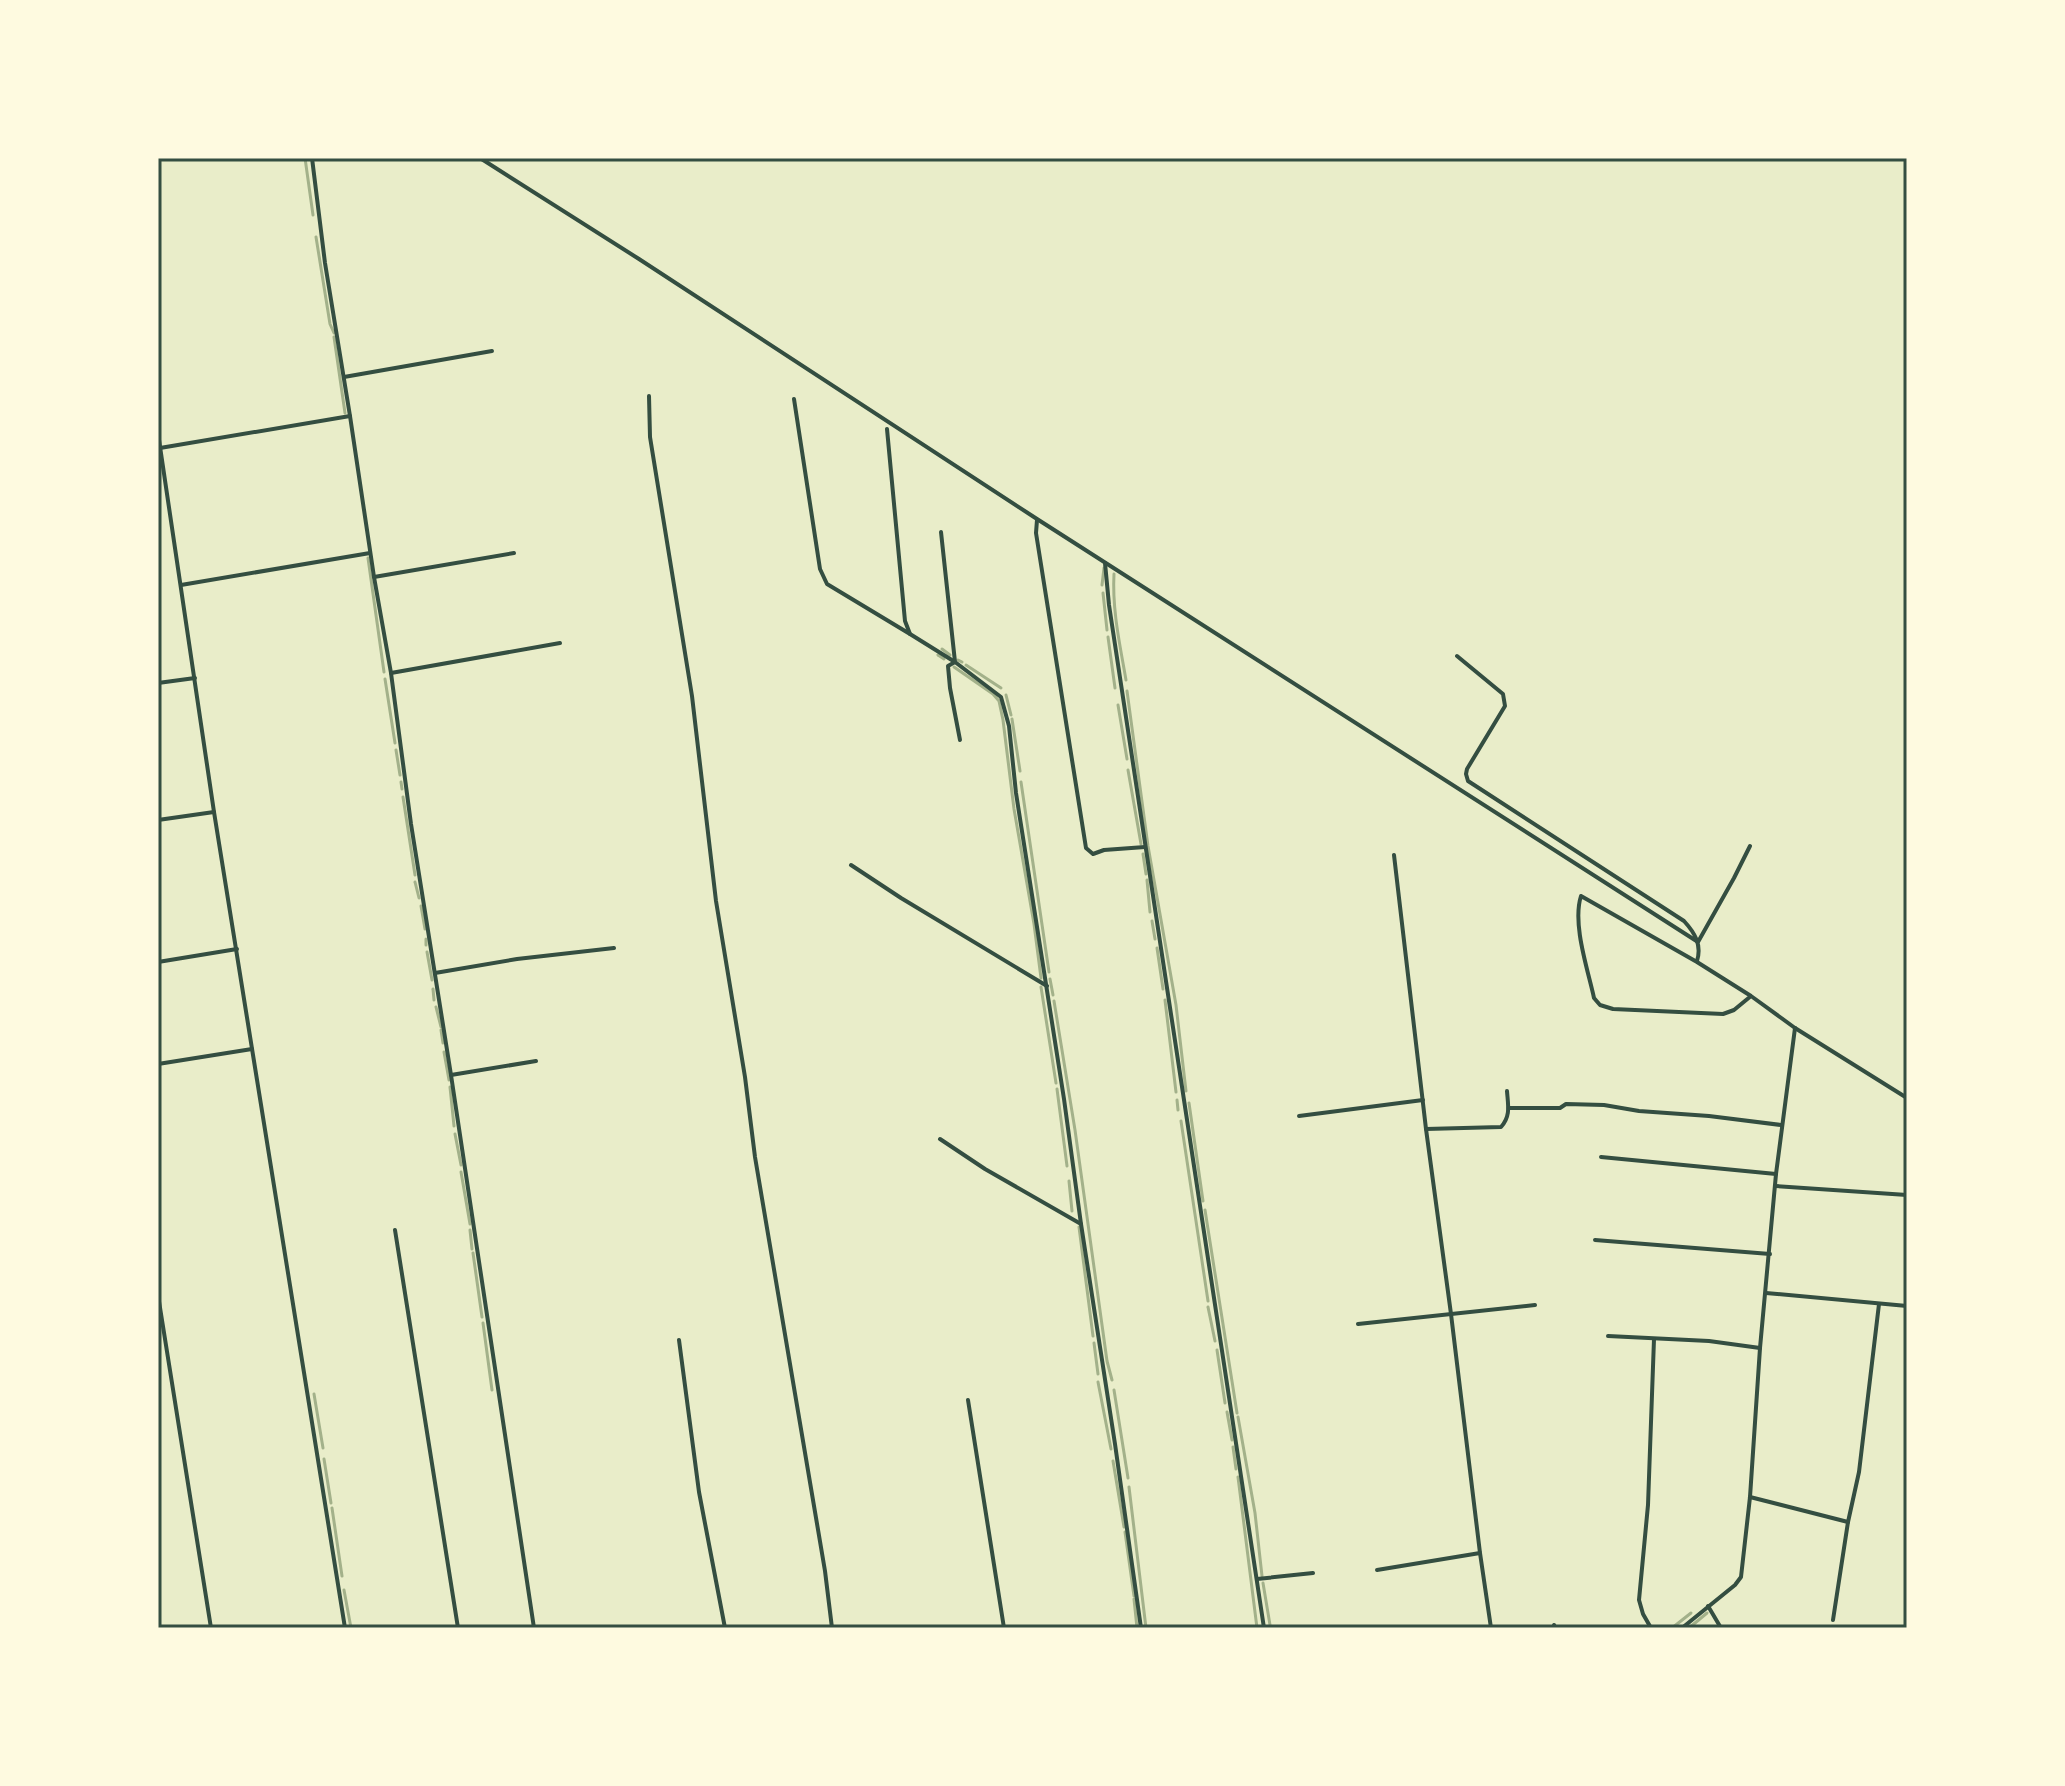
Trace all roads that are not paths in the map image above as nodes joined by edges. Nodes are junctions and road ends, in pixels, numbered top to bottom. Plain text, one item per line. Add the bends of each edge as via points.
1 (312, 158) edge
2 (480, 158) edge
3 (492, 351) dead end
4 (344, 377) junction
5 (649, 396) dead end
6 (794, 399) dead end
7 (350, 416) junction
8 (887, 429) dead end
9 (158, 433) edge
10 (160, 448) junction
11 (1037, 519) junction
12 (941, 532) dead end
13 (370, 553) junction
14 (514, 553) dead end
15 (1105, 563) junction
16 (374, 577) junction
17 (181, 585) junction
18 (910, 634) junction
19 (560, 643) dead end
20 (1457, 656) dead end
21 (955, 662) junction
22 (391, 673) junction
23 (195, 678) junction
24 (158, 683) edge
25 (960, 740) dead end
26 (214, 812) junction
27 (158, 820) edge
28 (1750, 846) dead end
29 (1145, 847) junction
30 (1394, 855) dead end
31 (851, 865) dead end
32 (1698, 942) junction
33 (614, 948) dead end
34 (237, 949) junction
35 (158, 962) edge
36 (1697, 962) junction
37 (435, 973) junction
38 (1047, 986) junction
39 (1751, 996) junction
40 (1795, 1028) junction
41 (252, 1049) junction
42 (536, 1061) dead end
43 (158, 1064) edge
44 (451, 1075) junction
45 (1507, 1091) dead end
46 (1907, 1098) edge
47 (1423, 1100) junction
48 (1509, 1108) junction
49 (1299, 1116) dead end
50 (1781, 1125) junction
51 (1426, 1129) junction
52 (940, 1139) dead end
53 (1601, 1157) dead end
54 (1776, 1174) junction
55 (1776, 1186) junction
56 (1907, 1195) edge
57 (1081, 1224) junction
58 (395, 1230) dead end
59 (1595, 1240) dead end
60 (1770, 1254) junction
61 (1766, 1293) junction
62 (158, 1295) edge
63 (1879, 1304) junction
64 (1535, 1305) dead end
65 (1907, 1306) edge
66 (1451, 1314) junction
67 (1358, 1324) dead end
68 (1608, 1336) dead end
69 (1654, 1339) junction
70 (679, 1340) dead end
71 (1760, 1348) junction
72 (968, 1400) dead end
73 (1750, 1497) junction
74 (1848, 1522) junction
75 (1480, 1553) junction
76 (1377, 1570) dead end
77 (1313, 1573) dead end
78 (1257, 1579) junction
79 (1708, 1606) junction
80 (1833, 1620) dead end
81 (832, 1627) edge
82 (211, 1628) edge
83 (345, 1628) edge
84 (458, 1628) edge
85 (534, 1628) edge
86 (725, 1628) edge
87 (825, 1628) edge
88 (1004, 1628) edge
89 (1141, 1628) edge
90 (1264, 1628) edge
91 (1491, 1628) edge
92 (1651, 1628) edge
93 (1682, 1628) edge
94 (1721, 1628) edge

1 - 4 street
2 - 11 street
3 - 4 street
4 - 7 street
5 - 81 street via 650,437 692,696 716,901
6 - 18 street via 820,569 827,584
7 - 10 street
7 - 13 street
8 - 18 street
9 - 10 street
10 - 17 street
11 - 15 street
11 - 29 street via 1086,848 1093,854
12 - 21 street
13 - 16 street
13 - 17 street
14 - 16 street
15 - 29 street
15 - 32 street
16 - 22 street
17 - 23 street
18 - 21 street
19 - 22 street
20 - 32 street via 1505,699 1467,769 1468,781 1684,921
21 - 25 street via 948,666
21 - 38 street via 1001,697 1004,705
22 - 37 street
23 - 24 street
23 - 26 street
26 - 27 street
26 - 34 street
28 - 32 street
29 - 78 street
30 - 47 street
31 - 38 street
32 - 36 street
33 - 37 street
34 - 35 street
34 - 41 street
36 - 39 street
36 - 39 street via 1581,896 1579,925 1594,998 1600,1005 1723,1014
37 - 44 street
38 - 57 street
39 - 40 street
40 - 46 street
40 - 50 street
41 - 43 street
41 - 83 street
42 - 44 street
44 - 85 street
45 - 48 street
47 - 49 street
47 - 51 street
48 - 50 street via 1604,1105
48 - 51 street via 1501,1127
50 - 54 street
51 - 66 street
52 - 57 street
53 - 54 street
54 - 55 street
55 - 56 street
55 - 60 street
57 - 89 street
58 - 84 street
59 - 60 street
60 - 61 street
61 - 63 street
61 - 71 street
62 - 82 street
63 - 65 street
63 - 74 street
64 - 66 street
66 - 67 street
66 - 75 street
68 - 69 street
69 - 71 street
69 - 92 street via 1639,1600
70 - 86 street via 699,1492
71 - 73 street
72 - 88 street
73 - 74 street
73 - 79 street via 1741,1577
74 - 80 street
75 - 76 street
75 - 91 street
77 - 78 street
78 - 90 street
79 - 93 street
79 - 94 street
81 - 87 street

